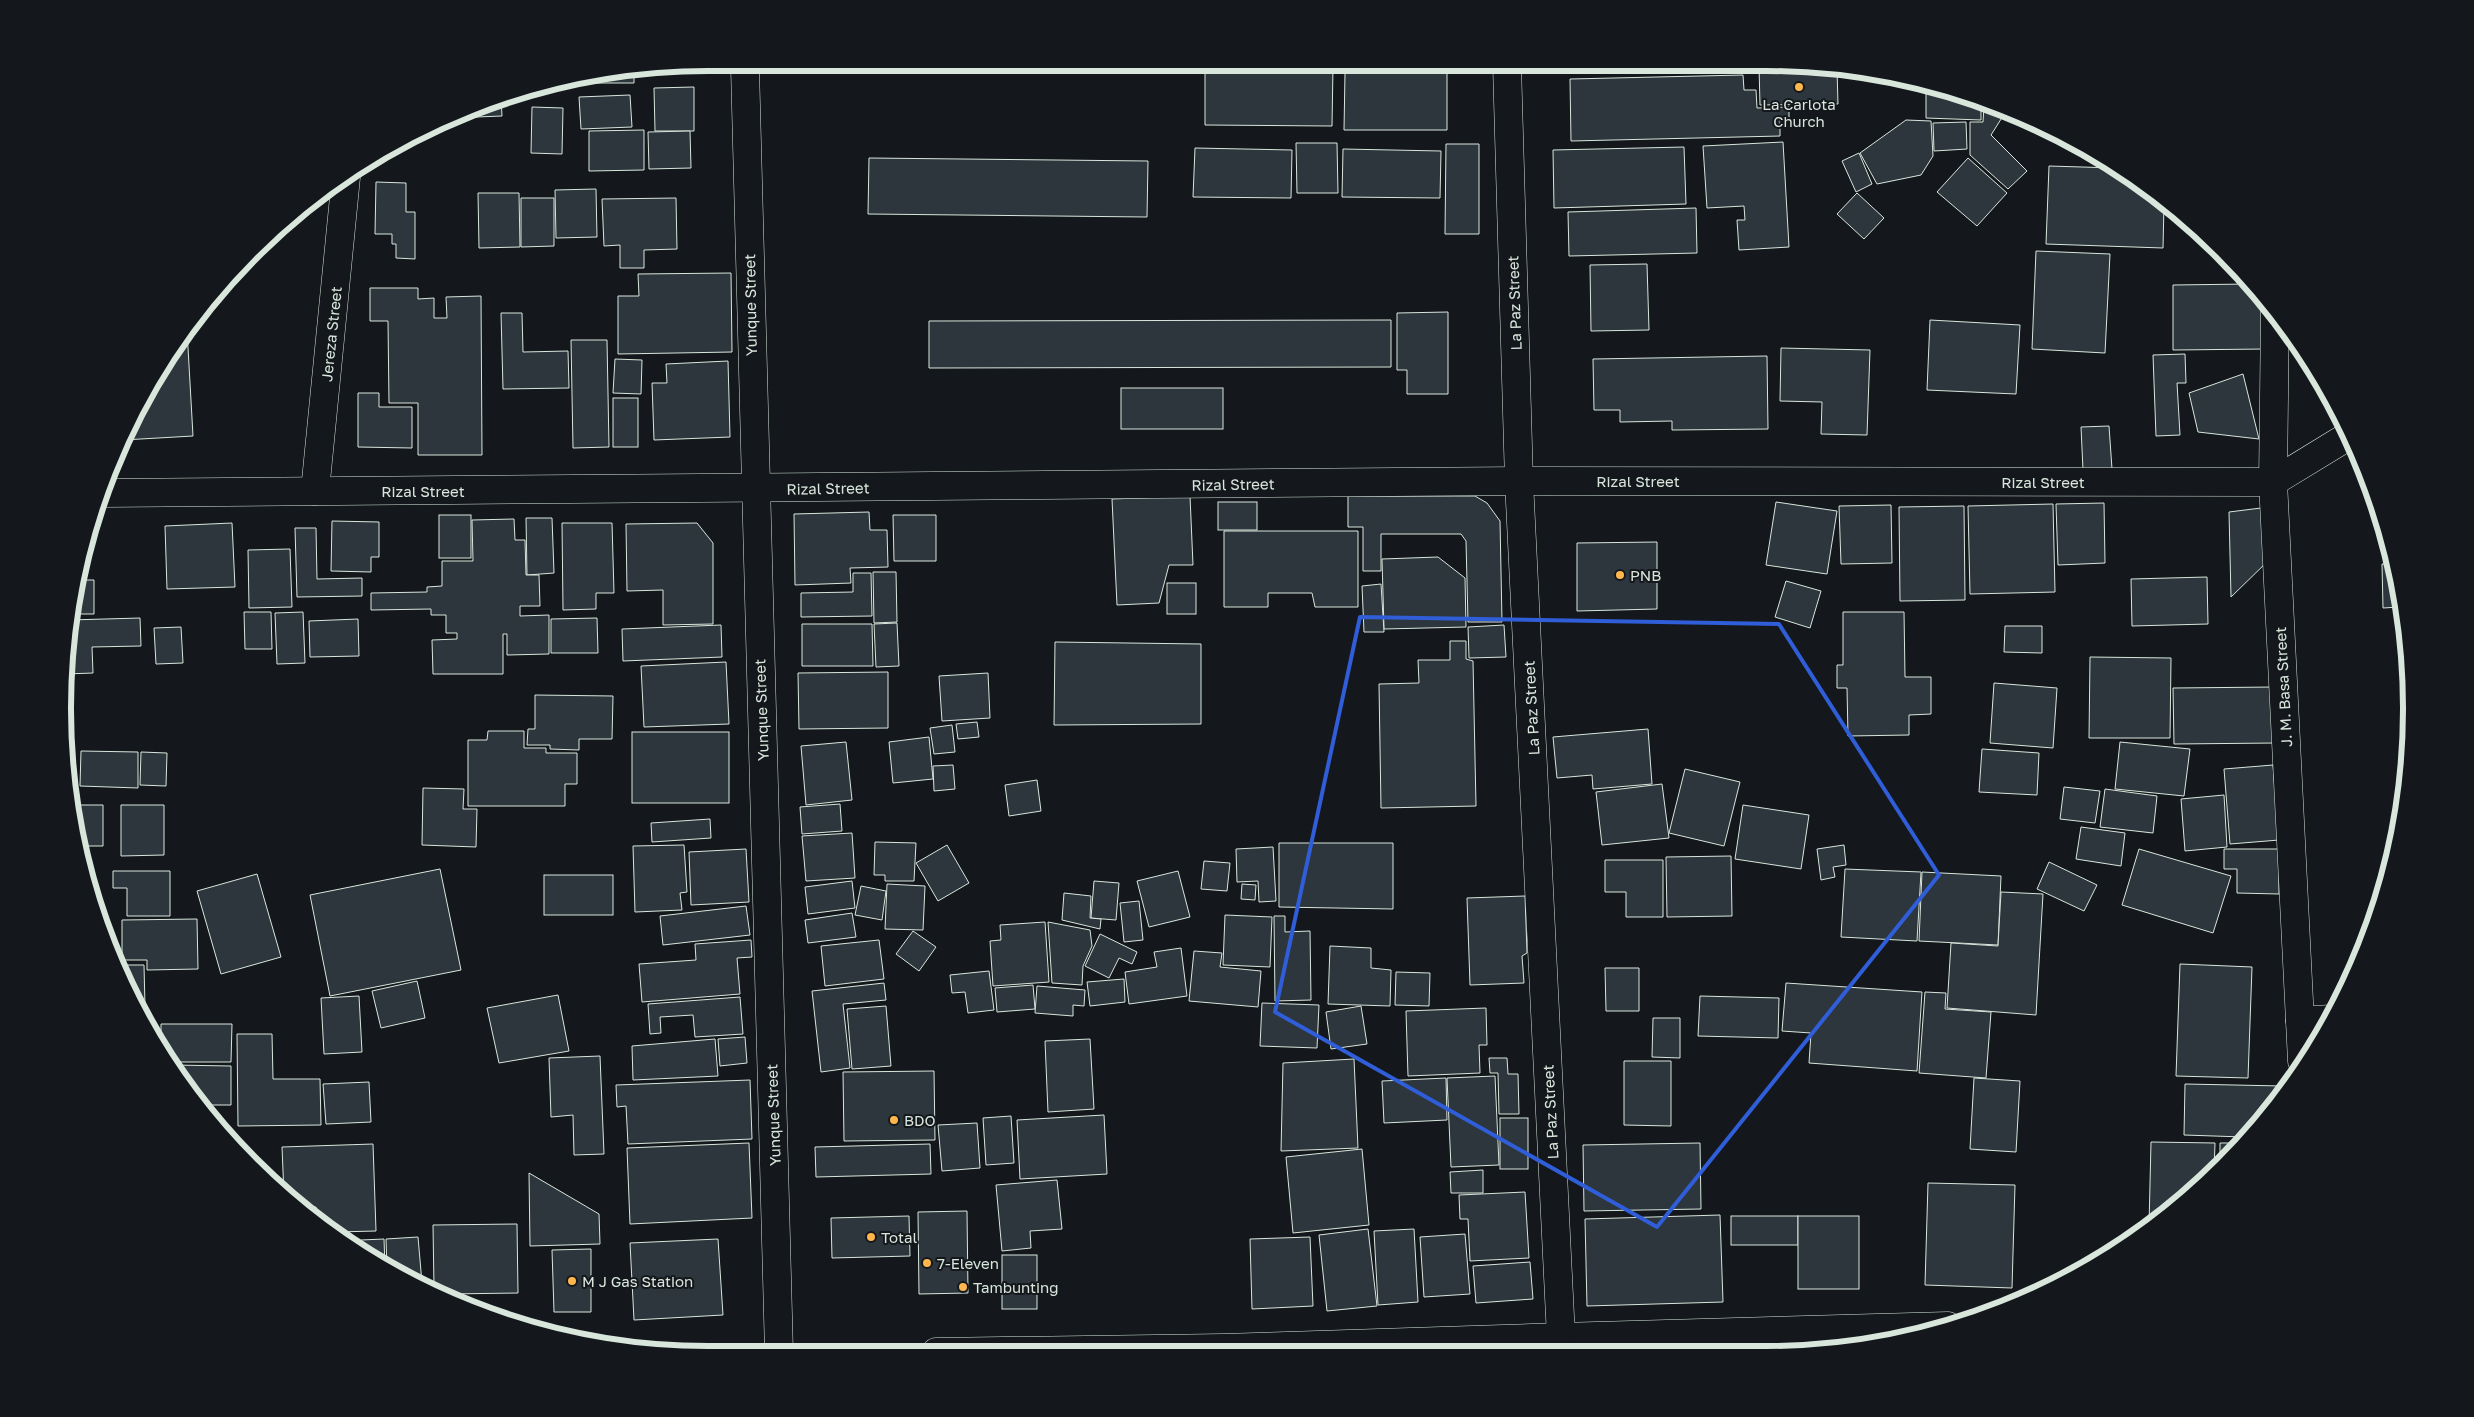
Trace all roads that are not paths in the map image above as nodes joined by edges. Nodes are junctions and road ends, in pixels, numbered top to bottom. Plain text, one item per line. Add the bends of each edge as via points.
1 (745, 71) edge
2 (1507, 71) edge
3 (345, 185) edge
4 (2275, 326) edge
5 (2343, 440) edge
6 (1519, 481) junction
7 (2273, 482) junction
8 (755, 488) junction
9 (315, 491) junction
10 (109, 493) edge
11 (2321, 1020) edge
12 (2300, 1021) junction
13 (2302, 1052) edge
14 (1916, 1327) edge
15 (1562, 1343) edge
16 (779, 1346) edge
17 (1417, 1346) edge

1 - 8 street, Yunque Street
2 - 6 street, La Paz Street
3 - 9 street, Jereza Street
4 - 7 street, J. M. Basa Street
5 - 7 street
6 - 7 street, Rizal Street
6 - 8 street, Rizal Street
6 - 15 street, La Paz Street
7 - 12 street, J. M. Basa Street
8 - 9 street, Rizal Street
8 - 16 street, Yunque Street
9 - 10 street, Rizal Street
11 - 12 street
12 - 13 street, J. M. Basa Street
14 - 15 street
15 - 17 street

